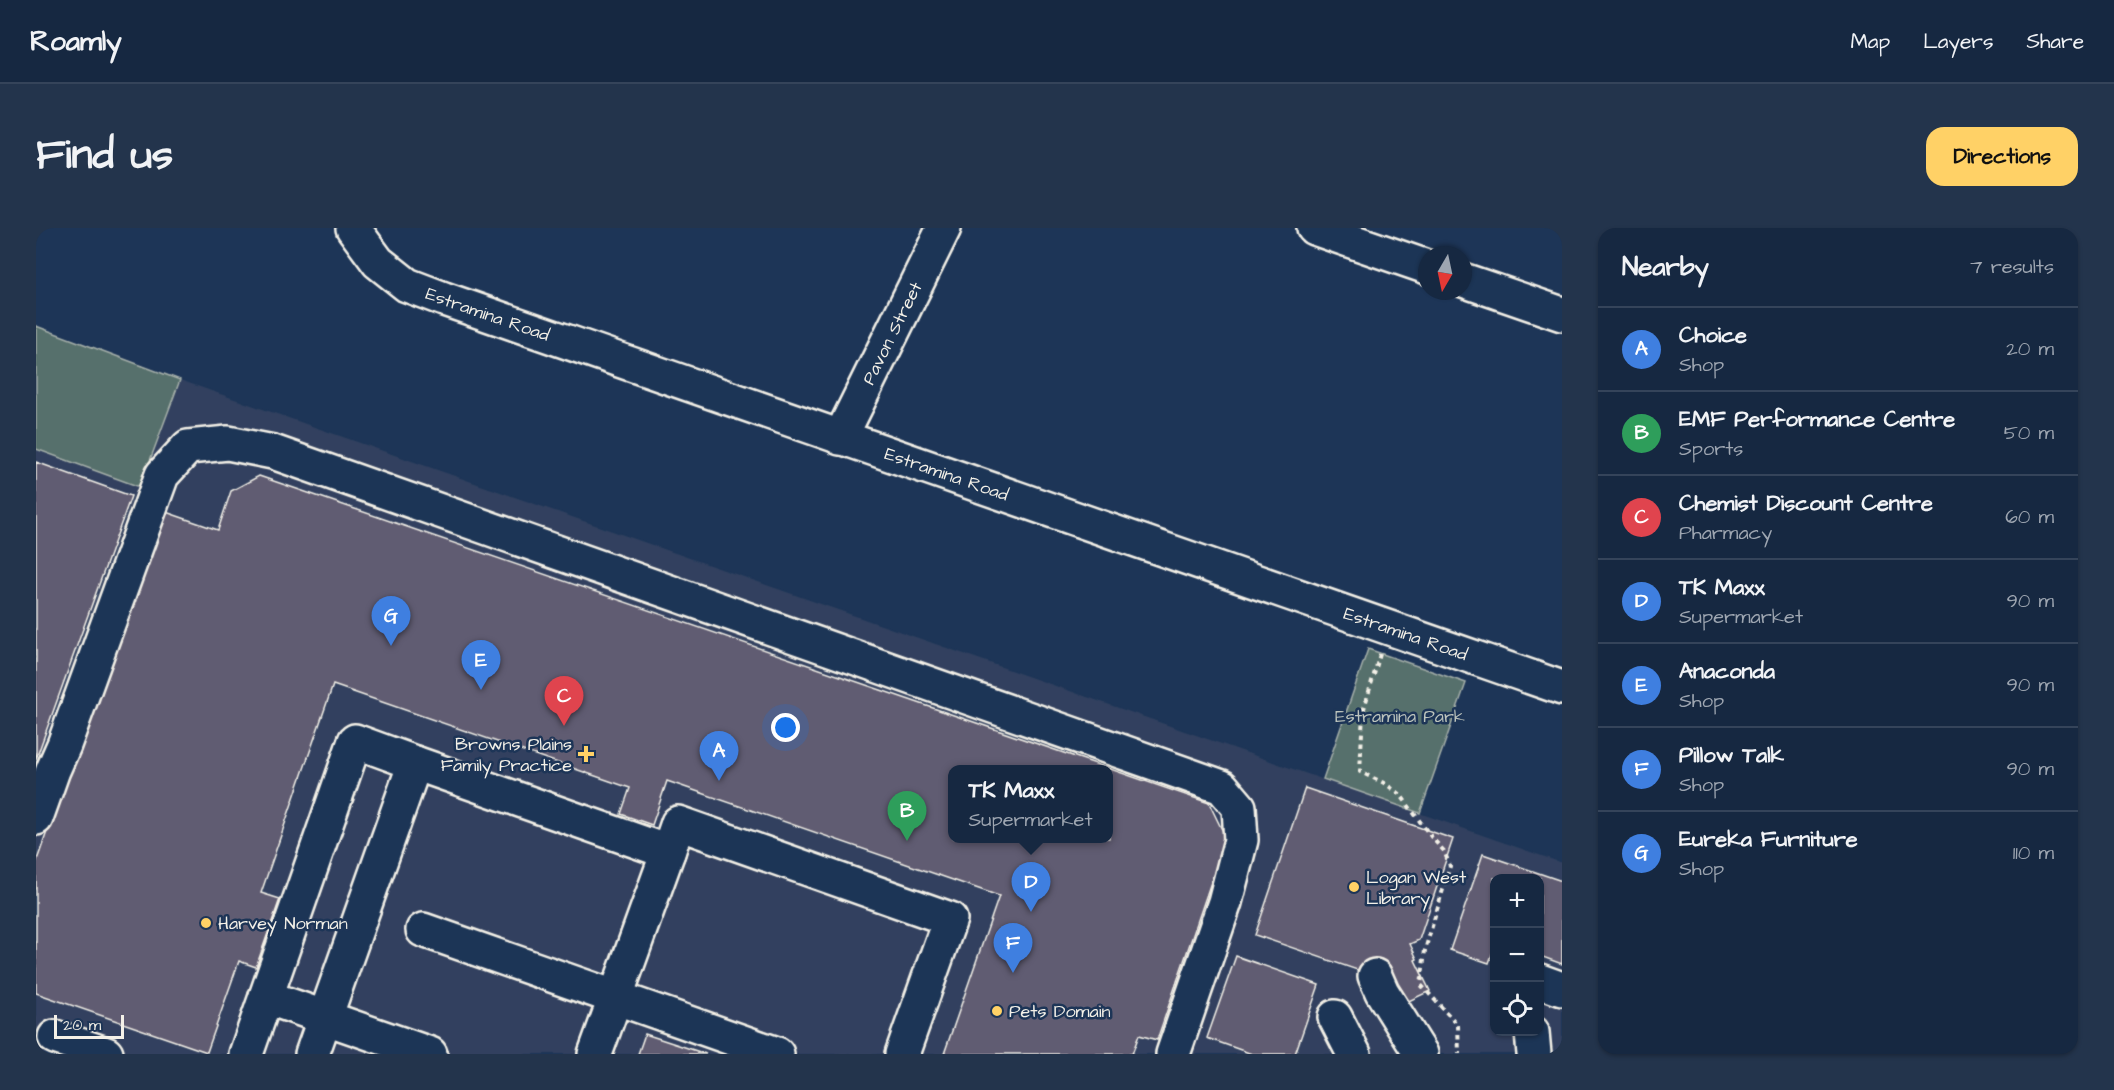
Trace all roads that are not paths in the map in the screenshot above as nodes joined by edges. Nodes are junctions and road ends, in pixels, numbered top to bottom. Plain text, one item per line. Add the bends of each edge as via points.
1 (353, 228) edge
2 (944, 228) edge
3 (1314, 228) edge
4 (1418, 264) edge
5 (1472, 283) edge
6 (1562, 314) edge
7 (840, 438) junction
8 (1562, 688) edge
9 (415, 763) junction
10 (36, 818) edge
11 (668, 852) junction
12 (423, 930) dead end
13 (1375, 976) dead end
14 (1542, 982) edge
15 (1562, 989) edge
16 (266, 996) junction
17 (615, 997) junction
18 (325, 1017) junction
19 (1335, 1017) dead end
20 (1532, 1036) edge
21 (55, 1037) dead end
22 (106, 1054) edge
23 (246, 1054) edge
24 (312, 1054) edge
25 (430, 1054) edge
26 (595, 1054) edge
27 (777, 1054) edge
28 (902, 1054) edge
29 (1173, 1054) edge
30 (1354, 1054) edge
31 (1421, 1054) edge
32 (1534, 1054) edge

1 - 7 street, Estramina Road via 378,262 407,285
2 - 7 street, Pavon Street
3 - 4 street
5 - 6 street
7 - 8 street, Estramina Road
9 - 11 street
9 - 16 street via 355,741
9 - 18 street
10 - 29 street via 162,475 188,447 228,443 273,452 1222,787 1239,807 1241,840 1225,902
11 - 17 street
11 - 28 street via 678,823 950,919
12 - 17 street
13 - 31 street
14 - 15 street
16 - 18 street
16 - 23 street
17 - 26 street
17 - 27 street
18 - 24 street
18 - 25 street
19 - 30 street
20 - 32 street
21 - 22 street

